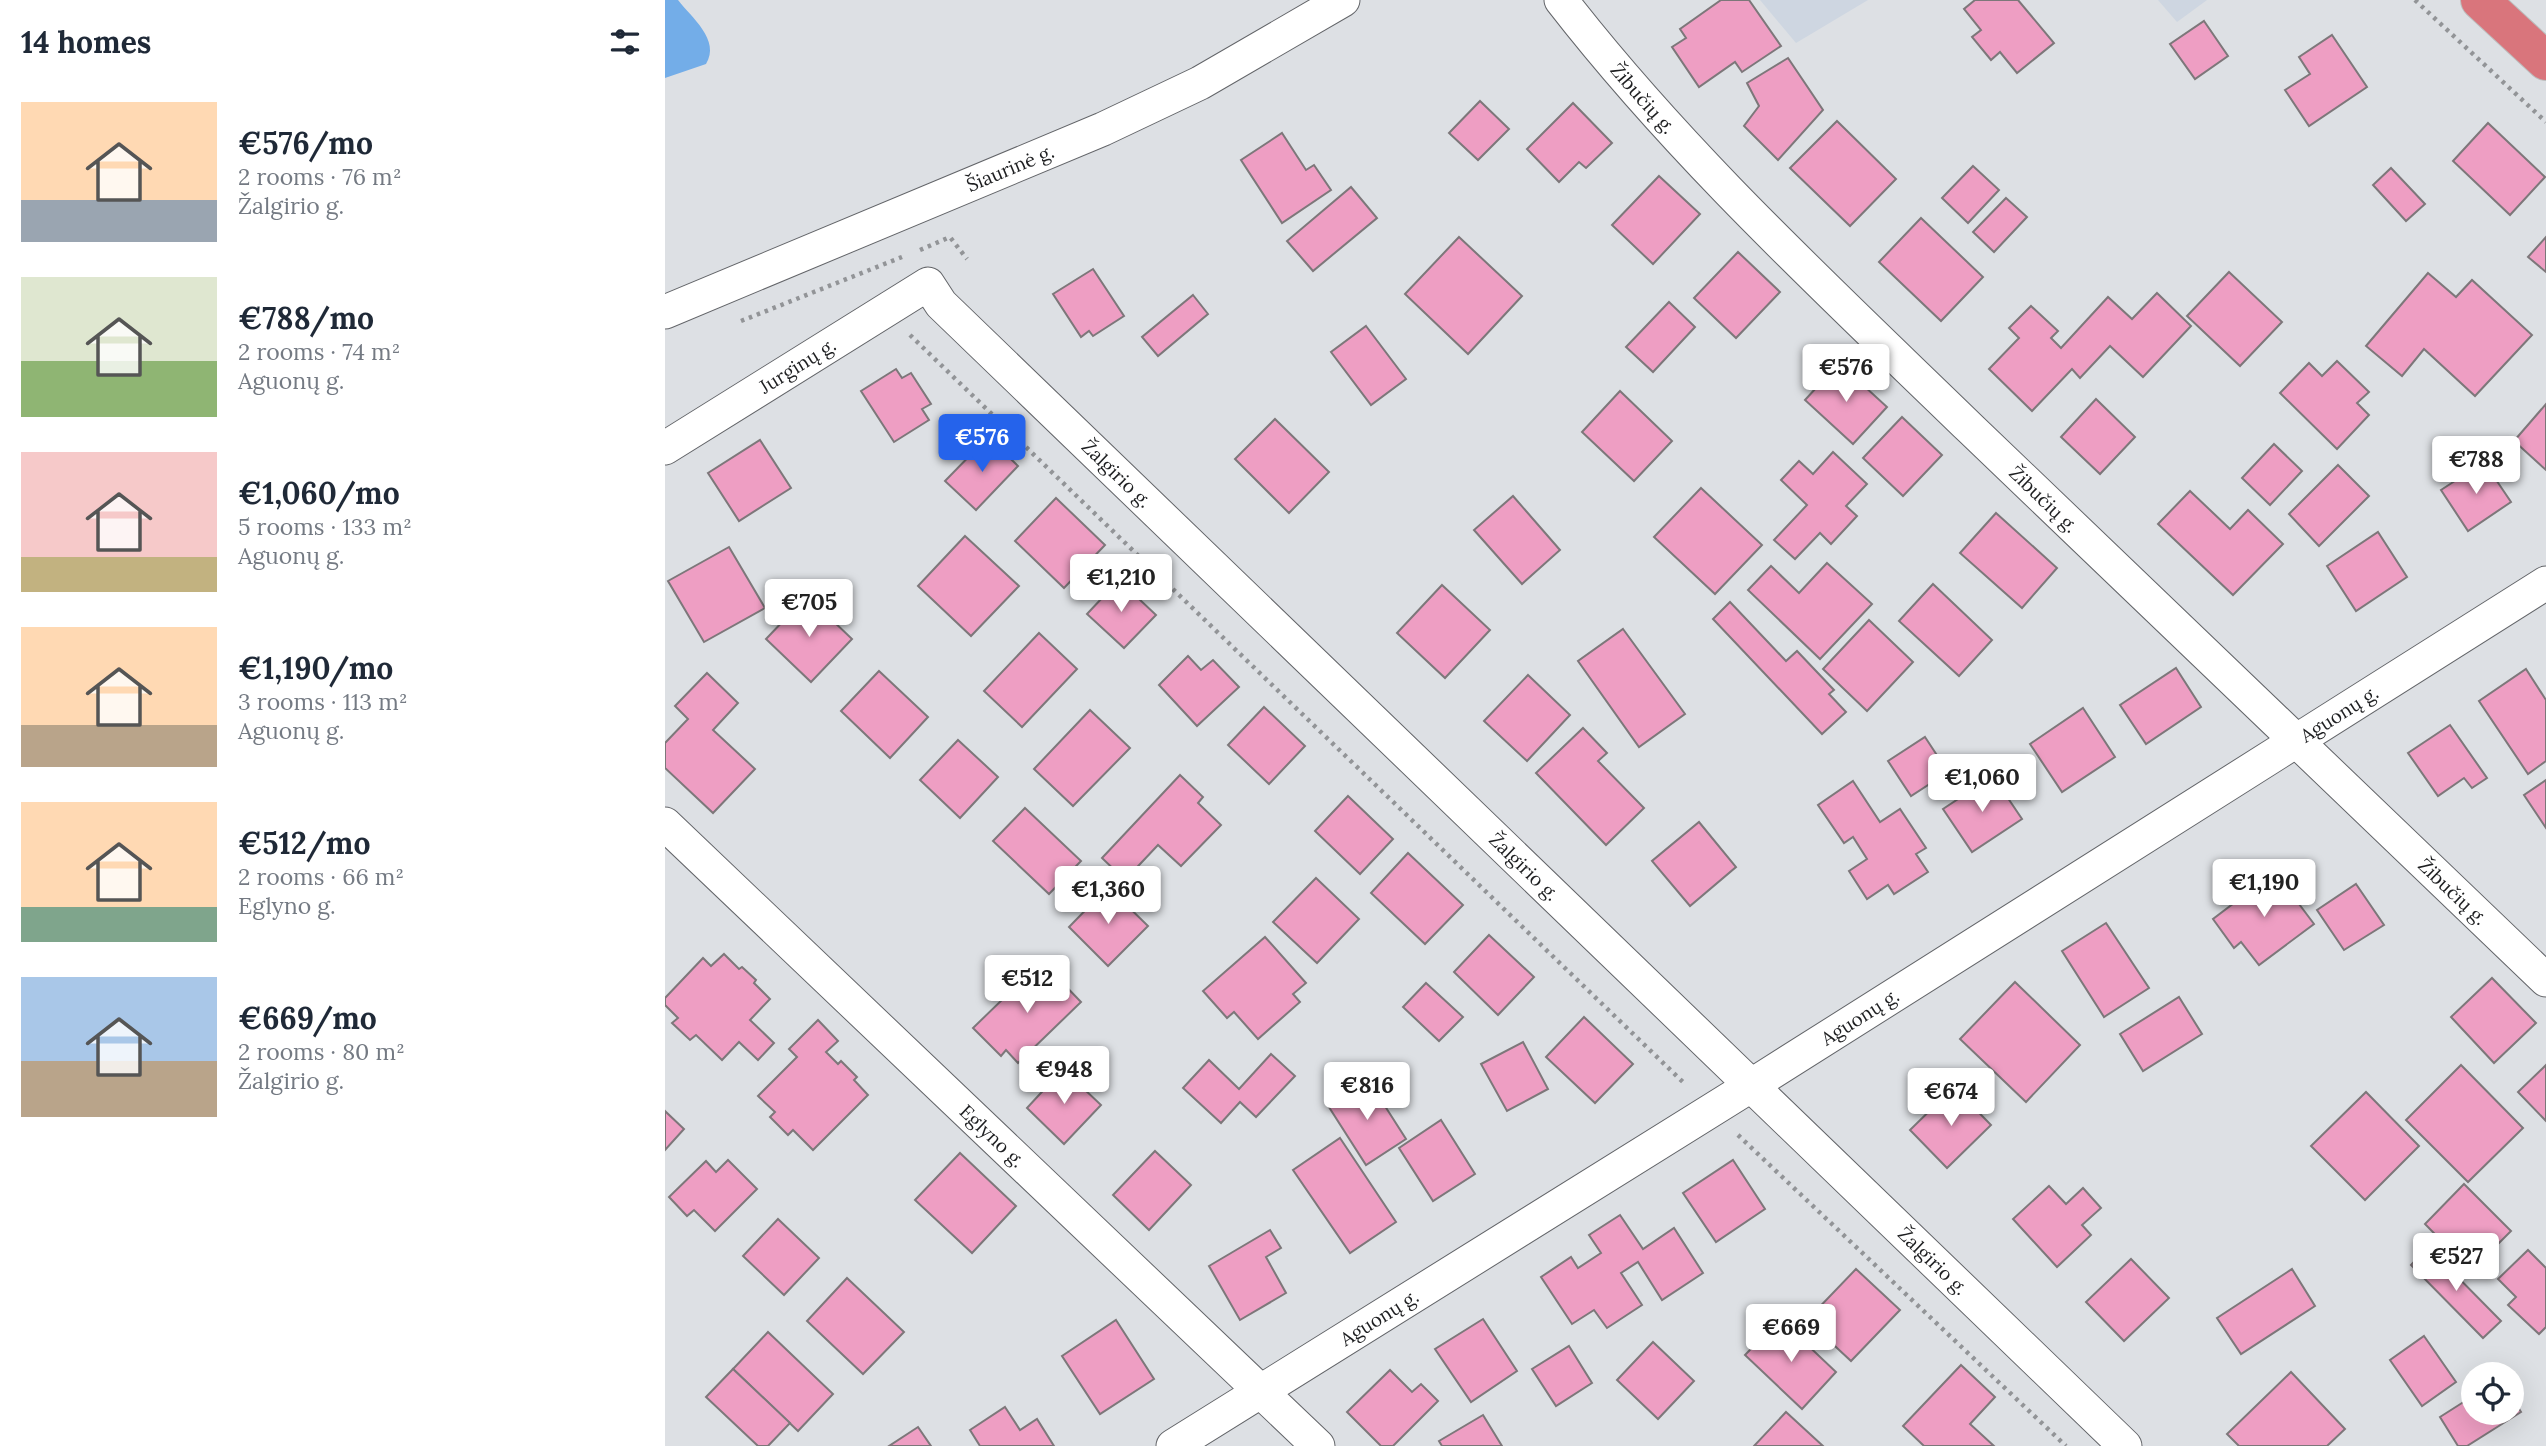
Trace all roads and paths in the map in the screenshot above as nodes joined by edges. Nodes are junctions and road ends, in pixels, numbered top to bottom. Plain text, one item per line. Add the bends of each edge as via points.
1 (1343, 0) edge
2 (1560, 0) edge
3 (2416, 0) edge
4 (2480, 0) edge
5 (2546, 61) edge
6 (2546, 122) edge
7 (916, 251) dead end
8 (905, 256) dead end
9 (967, 260) dead end
10 (928, 284) joint
11 (884, 310) junction
12 (665, 312) edge
13 (730, 325) dead end
14 (665, 448) edge
15 (2546, 583) edge
16 (2293, 741) junction
17 (665, 824) edge
18 (2546, 980) edge
19 (1752, 1085) junction
20 (1712, 1110) junction
21 (1260, 1390) junction
22 (1173, 1446) edge
23 (1318, 1446) edge
24 (2066, 1446) edge
25 (2125, 1446) edge

1 - 12 street, Šiaurinė g. via 1200,83 1103,129
2 - 16 street, Žibučių g. via 1609,62 1750,215
3 - 6 path
4 - 5 highway
7 - 9 path via 950,237
8 - 13 path
10 - 11 street, Jurginų g.
10 - 19 street, Žalgirio g. via 941,304
11 - 14 street, Jurginų g.
11 - 20 path
15 - 16 street, Aguonų g.
16 - 18 street, Žibučių g.
16 - 19 street, Aguonų g.
17 - 21 street, Eglyno g.
19 - 20 street, Aguonų g.
19 - 25 street, Žalgirio g.
20 - 21 street, Aguonų g.
20 - 24 path
21 - 22 street, Aguonų g.
21 - 23 street, Eglyno g.

